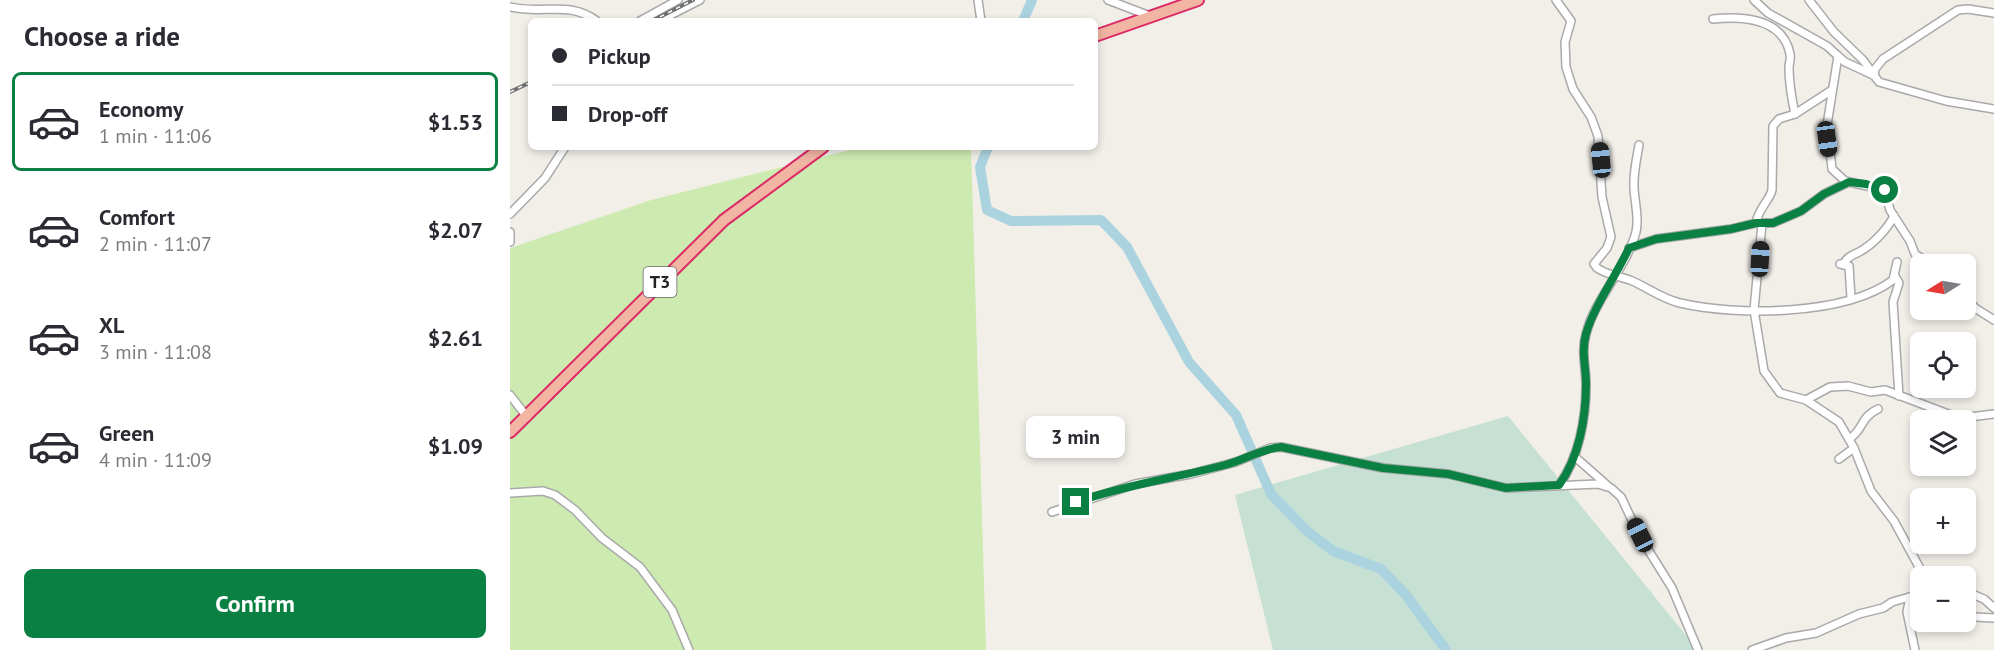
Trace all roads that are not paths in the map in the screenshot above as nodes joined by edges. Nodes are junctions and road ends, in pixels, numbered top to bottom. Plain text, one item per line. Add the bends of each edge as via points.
1 (678, 0) edge
2 (700, 0) edge
3 (978, 0) edge
4 (1108, 0) edge
5 (1198, 0) edge
6 (1556, 0) edge
7 (1754, 0) edge
8 (1809, 0) edge
9 (510, 7) edge
10 (1994, 13) edge
11 (1155, 14) junction
12 (592, 18) edge
13 (645, 18) edge
14 (665, 18) edge
15 (981, 18) edge
16 (1713, 19) dead end
17 (1098, 35) edge
18 (1838, 56) junction
19 (1873, 75) junction
20 (1832, 90) junction
21 (1994, 109) edge
22 (1795, 114) junction
23 (1639, 145) dead end
24 (563, 150) edge
25 (819, 150) edge
26 (1849, 182) junction
27 (510, 212) edge
28 (1894, 216) junction
29 (1759, 223) junction
30 (510, 232) edge
31 (510, 242) edge
32 (1629, 248) junction
33 (1916, 254) edge
34 (1897, 262) dead end
35 (1616, 276) junction
36 (1895, 276) junction
37 (1851, 298) junction
38 (1976, 309) edge
39 (1754, 310) junction
40 (1994, 320) edge
41 (510, 395) edge
42 (1899, 396) junction
43 (1806, 400) junction
44 (1878, 409) dead end
45 (1994, 414) edge
46 (527, 417) junction
47 (510, 432) edge
48 (1849, 439) junction
49 (1854, 448) junction
50 (1574, 456) junction
51 (1839, 459) dead end
52 (1559, 485) junction
53 (1611, 488) junction
54 (510, 493) edge
55 (1052, 512) dead end
56 (1919, 566) edge
57 (1994, 594) edge
58 (1976, 596) edge
59 (1910, 597) joint
60 (1987, 601) junction
61 (1994, 608) edge
62 (1976, 616) edge
63 (1994, 618) edge
64 (1910, 626) edge
65 (1911, 632) edge
66 (689, 650) edge
67 (1698, 650) edge
68 (1752, 650) edge
69 (1915, 650) edge

1 - 13 street
2 - 14 street
3 - 15 street
4 - 11 street via 1132,11
5 - 11 highway
6 - 35 street via 1571,21 1565,42 1569,79 1598,136 1602,197 1611,237 1594,266
7 - 18 street via 1768,13
8 - 19 street
9 - 12 street via 532,11 574,7
10 - 19 street via 1959,10 1883,59
11 - 17 highway
16 - 22 street via 1751,18 1768,24 1781,37 1791,58
18 - 19 street
18 - 20 street
19 - 21 street via 1886,85
20 - 22 street
20 - 26 street via 1827,131 1829,157 1833,171
22 - 29 street via 1784,116 1773,126 1772,190 1760,209
23 - 32 street via 1634,182 1638,220
24 - 27 street via 545,178
25 - 46 highway, T3 via 724,220
26 - 28 street via 1885,190
26 - 29 street via 1801,211 1773,223
28 - 33 street
28 - 37 street via 1863,250 1842,263 1850,268
29 - 32 street via 1656,239
29 - 39 street
30 - 31 street
32 - 35 street
34 - 36 street
35 - 39 street via 1680,303
35 - 50 street via 1585,336 1586,386
36 - 37 street via 1882,287
36 - 42 street via 1899,283 1893,302
37 - 39 street via 1805,309
38 - 40 street
39 - 43 street via 1764,372 1780,393
41 - 46 street
42 - 43 street via 1885,390 1833,387
42 - 45 street via 1950,416
43 - 48 street via 1839,422
44 - 48 street via 1864,418
46 - 47 highway, T3
48 - 49 street
49 - 51 street
49 - 56 street via 1871,491 1894,521
50 - 52 street
50 - 53 street
52 - 53 street via 1598,484
52 - 55 street via 1506,488 1448,474 1383,468 1281,447 1200,472 1124,487
53 - 67 street via 1621,497 1672,588
54 - 66 street via 543,491 555,495 640,567 672,610
57 - 60 street
58 - 60 street
59 - 64 street
59 - 68 street via 1816,633
60 - 61 street
62 - 63 street
65 - 69 street

